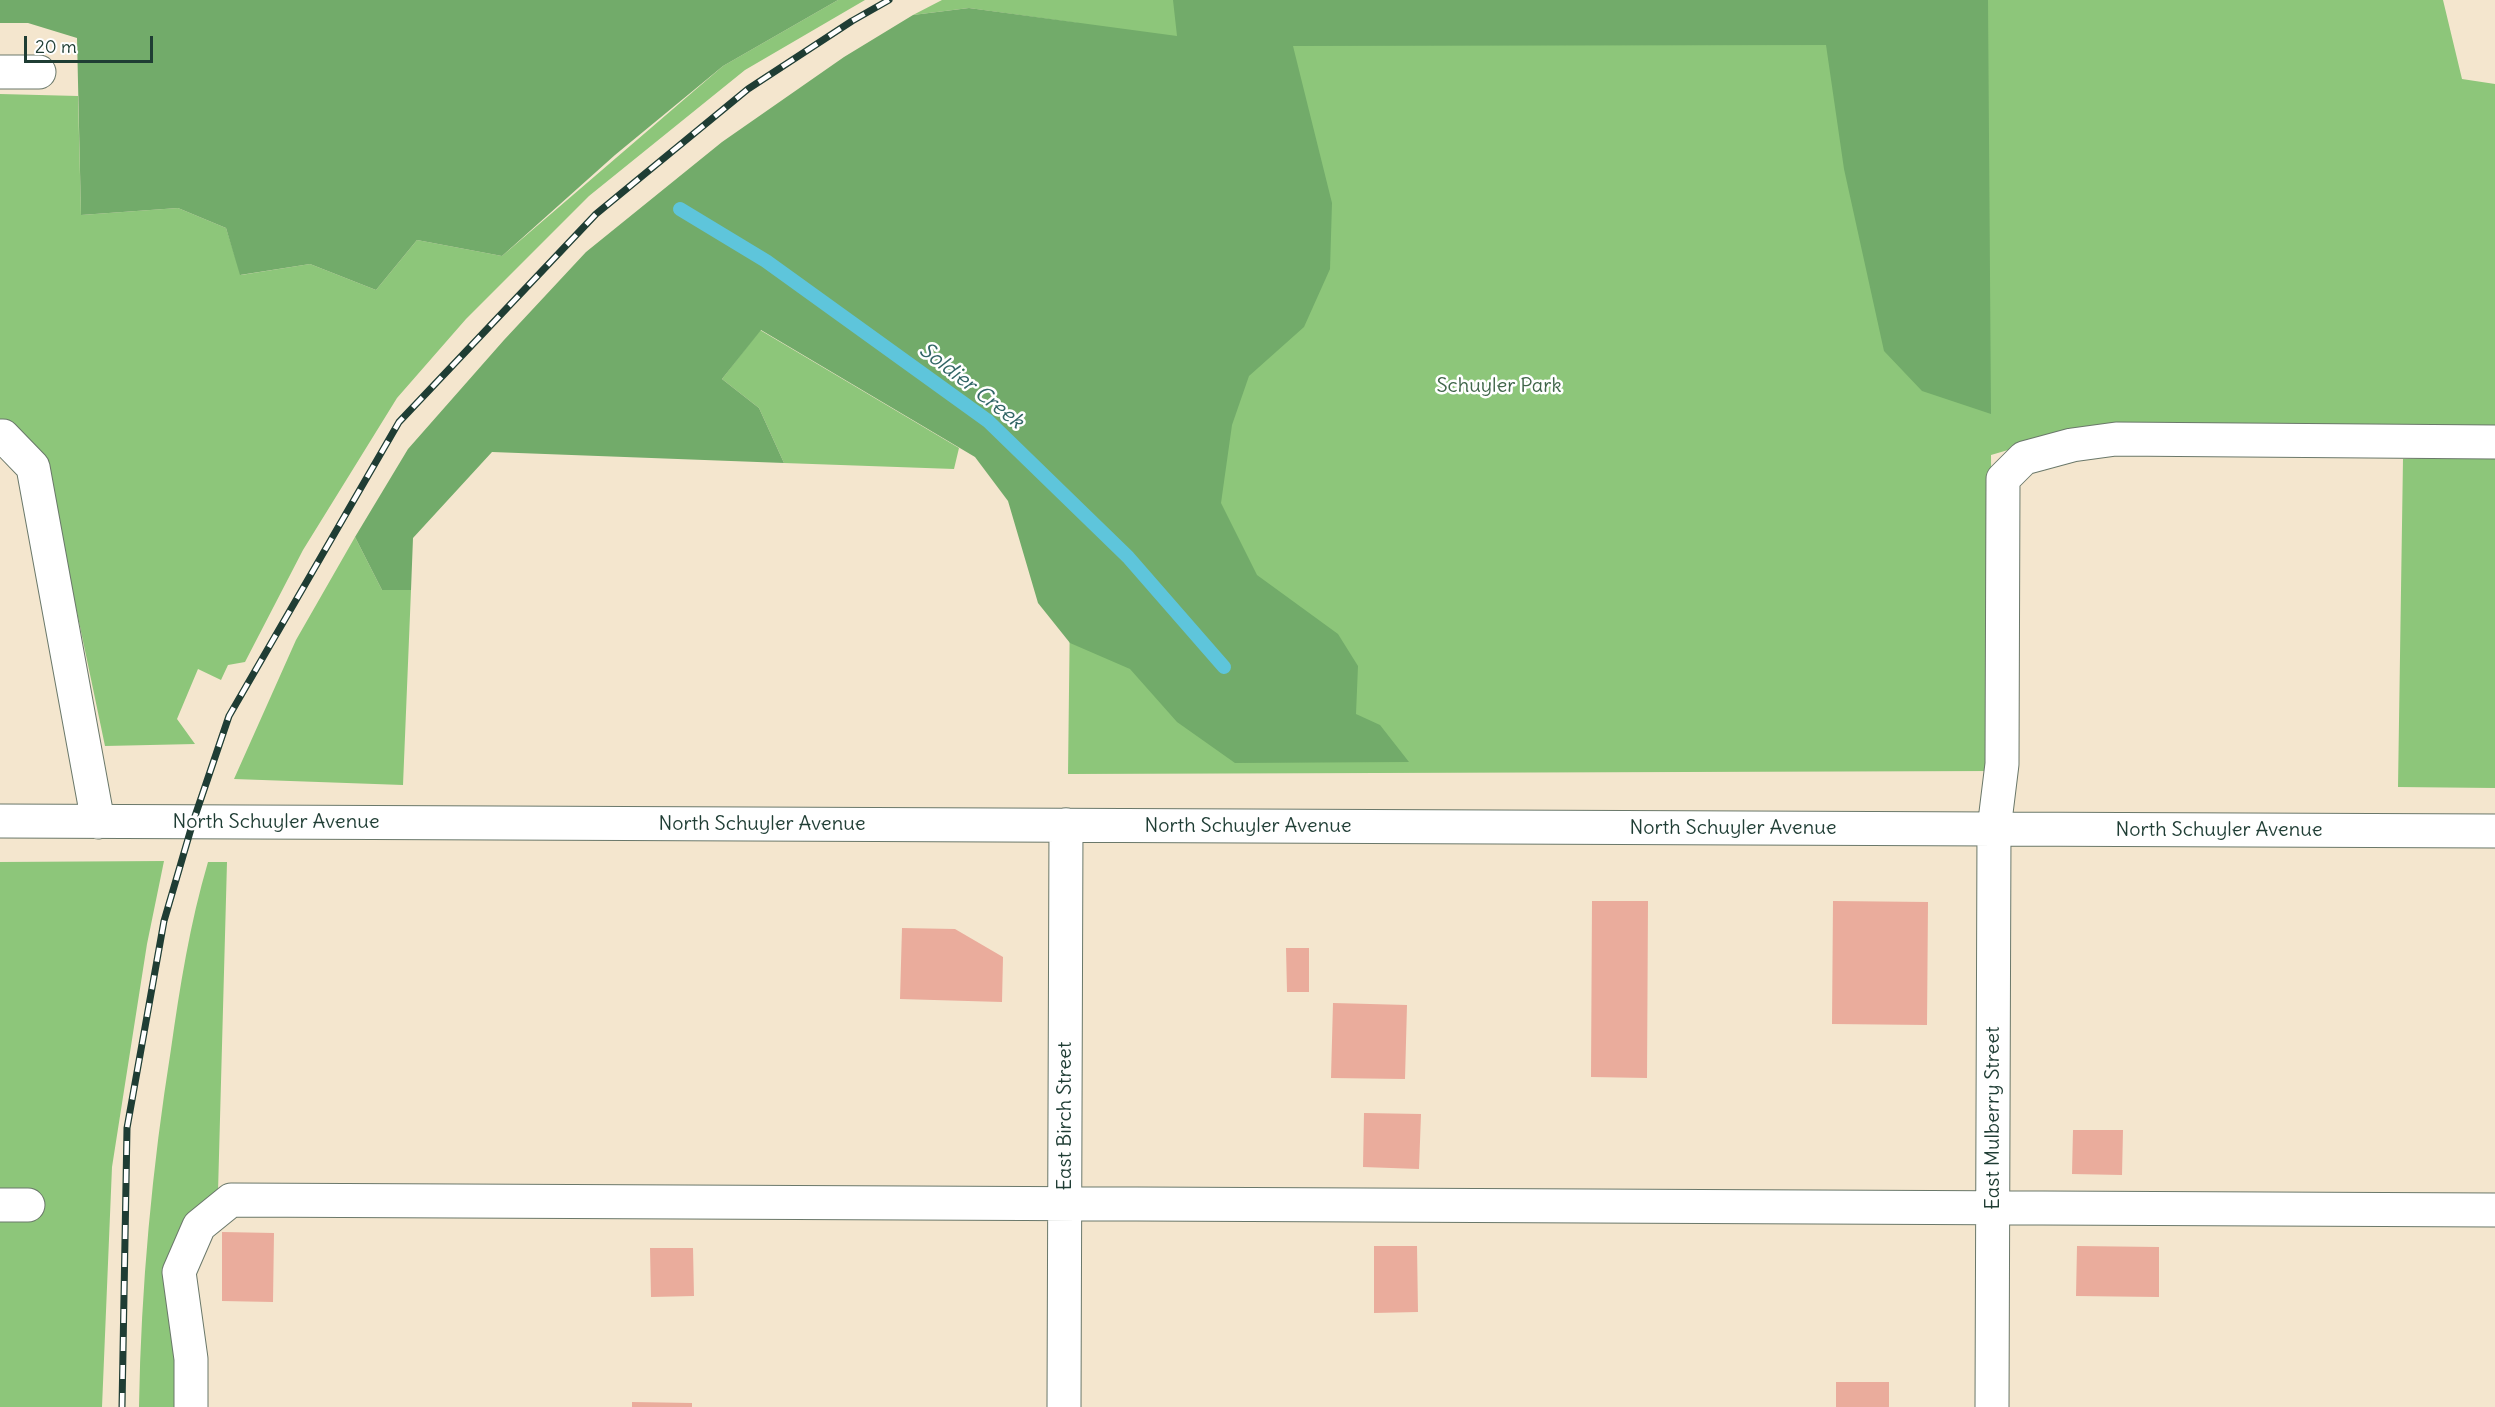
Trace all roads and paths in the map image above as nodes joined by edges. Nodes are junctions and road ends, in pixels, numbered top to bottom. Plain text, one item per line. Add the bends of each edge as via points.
1 (0, 72) edge
2 (39, 72) dead end
3 (0, 436) edge
4 (2495, 442) edge
5 (0, 822) edge
6 (98, 822) junction
7 (1066, 825) junction
8 (1994, 829) junction
9 (2495, 831) edge
10 (1065, 1204) junction
11 (1993, 1208) junction
12 (2495, 1210) edge
13 (191, 1407) edge
14 (1064, 1407) edge
15 (1992, 1407) edge

1 - 2 street
3 - 6 street via 33,467
4 - 8 street, East Mulberry Street via 2116,439 2072,445 2024,458 2004,478 2002,764
5 - 6 street, North Schuyler Avenue
6 - 7 street, North Schuyler Avenue
7 - 8 street, North Schuyler Avenue
7 - 10 street, East Birch Street
8 - 9 street, North Schuyler Avenue
8 - 11 street, East Mulberry Street
10 - 11 street
10 - 13 street via 231,1200 199,1226 179,1272 191,1359
10 - 14 street, East Birch Street
11 - 12 street
11 - 15 street, East Mulberry Street

